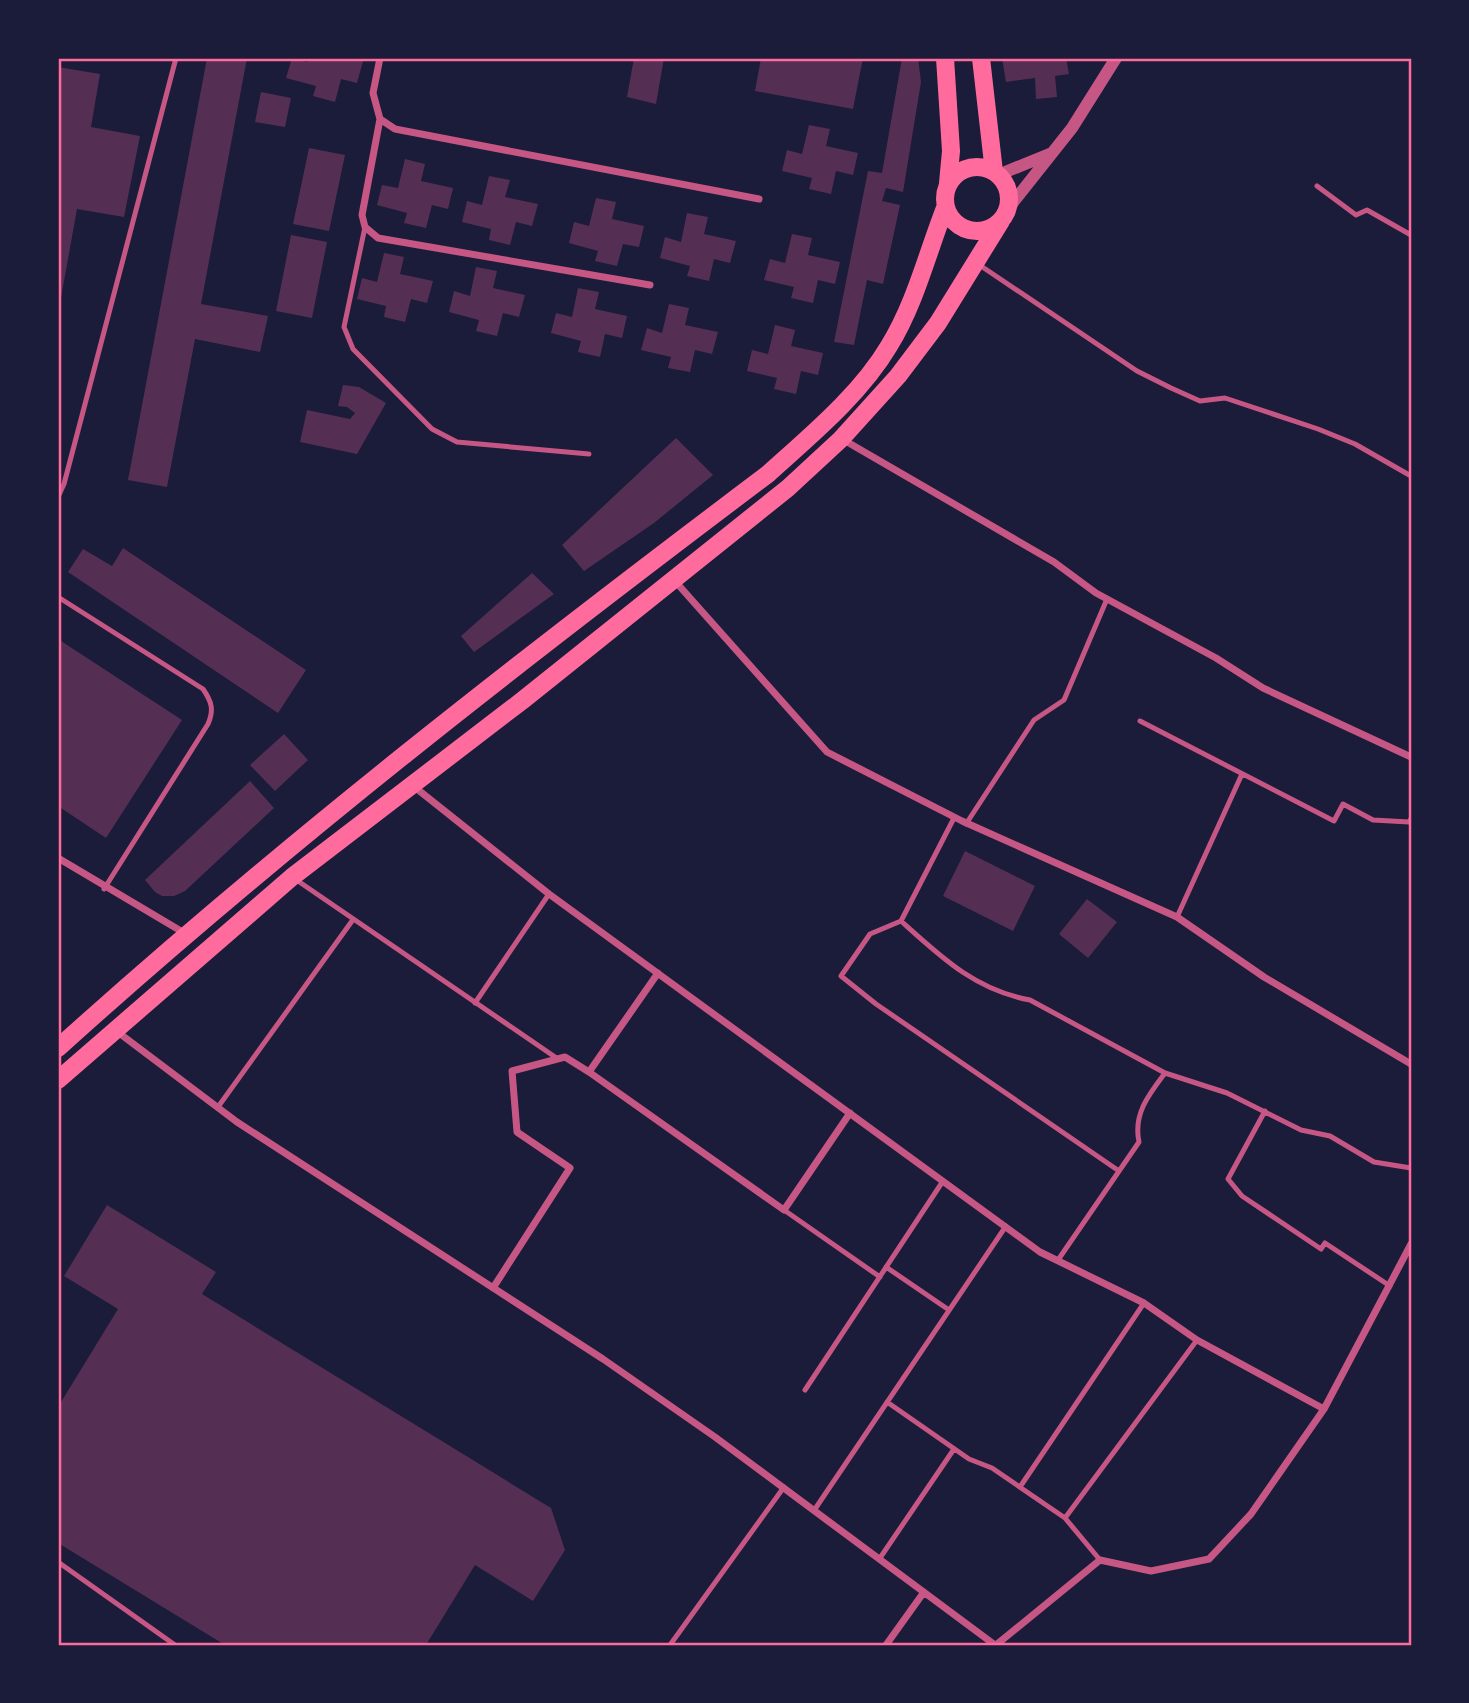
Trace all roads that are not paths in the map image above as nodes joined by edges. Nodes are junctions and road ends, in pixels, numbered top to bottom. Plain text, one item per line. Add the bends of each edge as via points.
1 (176, 58) edge
2 (380, 58) edge
3 (945, 58) edge
4 (981, 58) edge
5 (1116, 58) edge
6 (380, 119) junction
7 (1055, 151) junction
8 (996, 173) junction
9 (948, 183) junction
10 (1317, 186) dead end
11 (759, 199) dead end
12 (945, 208) junction
13 (1004, 216) junction
14 (365, 228) junction
15 (1411, 235) edge
16 (975, 262) junction
17 (650, 285) dead end
18 (841, 439) junction
19 (589, 454) dead end
20 (1411, 476) edge
21 (58, 497) edge
22 (674, 580) junction
23 (58, 597) edge
24 (1107, 599) junction
25 (1140, 721) dead end
26 (1411, 757) edge
27 (1242, 774) junction
28 (411, 784) junction
29 (954, 817) junction
30 (1411, 819) edge
31 (966, 824) junction
32 (58, 858) edge
33 (292, 877) junction
34 (104, 889) junction
35 (549, 894) junction
36 (1177, 917) junction
37 (352, 921) junction
38 (901, 921) junction
39 (186, 934) junction
40 (659, 973) junction
41 (475, 1003) junction
42 (114, 1029) junction
43 (58, 1048) edge
44 (558, 1059) junction
45 (1411, 1064) edge
46 (589, 1072) junction
47 (1165, 1073) junction
48 (58, 1080) edge
49 (218, 1108) junction
50 (1265, 1111) junction
51 (850, 1113) junction
52 (1411, 1168) edge
53 (1119, 1171) junction
54 (943, 1181) junction
55 (784, 1210) junction
56 (1006, 1226) junction
57 (1411, 1244) edge
58 (1058, 1260) junction
59 (886, 1267) junction
60 (880, 1277) junction
61 (1391, 1287) junction
62 (492, 1288) junction
63 (1144, 1303) junction
64 (949, 1310) junction
65 (1196, 1339) junction
66 (805, 1390) dead end
67 (887, 1402) junction
68 (1324, 1409) junction
69 (954, 1449) junction
70 (1020, 1486) junction
71 (784, 1487) junction
72 (815, 1509) junction
73 (1065, 1518) junction
74 (880, 1558) junction
75 (1100, 1560) junction
76 (58, 1562) edge
77 (924, 1592) junction
78 (175, 1645) edge
79 (670, 1645) edge
80 (886, 1645) edge
81 (995, 1645) edge

1 - 21 lane
2 - 6 street via 373,93
3 - 9 main road via 951,151
4 - 8 main road
5 - 7 street
6 - 11 street via 396,129
6 - 14 street via 362,215
7 - 8 street
7 - 13 street
8 - 9 main road via 974,167 954,175
8 - 13 main road via 1008,191
9 - 12 main road
10 - 15 lane via 1356,215 1367,209
12 - 13 main road via 964,230 984,231
12 - 39 main road via 890,346 807,439 343,803
13 - 16 main road
14 - 17 street via 378,238
14 - 19 lane via 344,327 353,349 432,429 457,442
16 - 18 main road via 898,376
16 - 20 lane via 1137,371 1171,388 1200,401 1226,398 1318,429
18 - 22 main road via 789,488
18 - 24 street via 1054,562
22 - 28 main road
22 - 29 street via 827,752
23 - 34 lane via 204,689 210,700 212,713
24 - 26 street via 1263,688
24 - 31 lane via 1064,699 1034,720
25 - 27 lane
27 - 30 lane via 1334,821 1342,804 1373,820
27 - 36 lane
28 - 33 main road
28 - 35 street
29 - 31 street
29 - 38 lane
31 - 36 street
32 - 34 street
33 - 37 lane
33 - 42 main road
34 - 39 street
35 - 40 street
35 - 41 lane
36 - 45 street via 1264,977
37 - 41 lane
37 - 49 lane
38 - 47 lane via 972,981 1030,1000
38 - 53 lane via 870,934 841,976
39 - 43 main road
40 - 46 street
40 - 51 street
41 - 44 lane
42 - 48 main road
42 - 49 street
44 - 46 street via 565,1056
44 - 62 street via 512,1071 517,1132 570,1168
46 - 55 street
47 - 50 lane
47 - 53 lane via 1142,1109 1136,1127 1139,1142
49 - 62 street
50 - 52 lane via 1301,1130 1330,1136 1374,1162
50 - 61 lane via 1228,1179 1242,1196 1321,1249 1325,1243
51 - 54 street
51 - 55 street
53 - 58 lane
54 - 56 street
54 - 59 lane
55 - 60 lane
56 - 58 street
56 - 64 lane
57 - 61 street
58 - 63 street
59 - 60 lane
59 - 64 lane
60 - 66 lane
61 - 68 street
62 - 71 street via 603,1359
63 - 65 street
63 - 70 lane
64 - 67 lane
65 - 68 street
65 - 73 lane
67 - 69 lane
67 - 72 lane
68 - 75 street via 1251,1514 1209,1559 1151,1572
69 - 70 lane
69 - 74 lane
70 - 73 lane
71 - 72 street
71 - 79 lane
72 - 74 street
73 - 75 lane
74 - 77 street
75 - 81 street
76 - 78 lane
77 - 80 street
77 - 81 street

